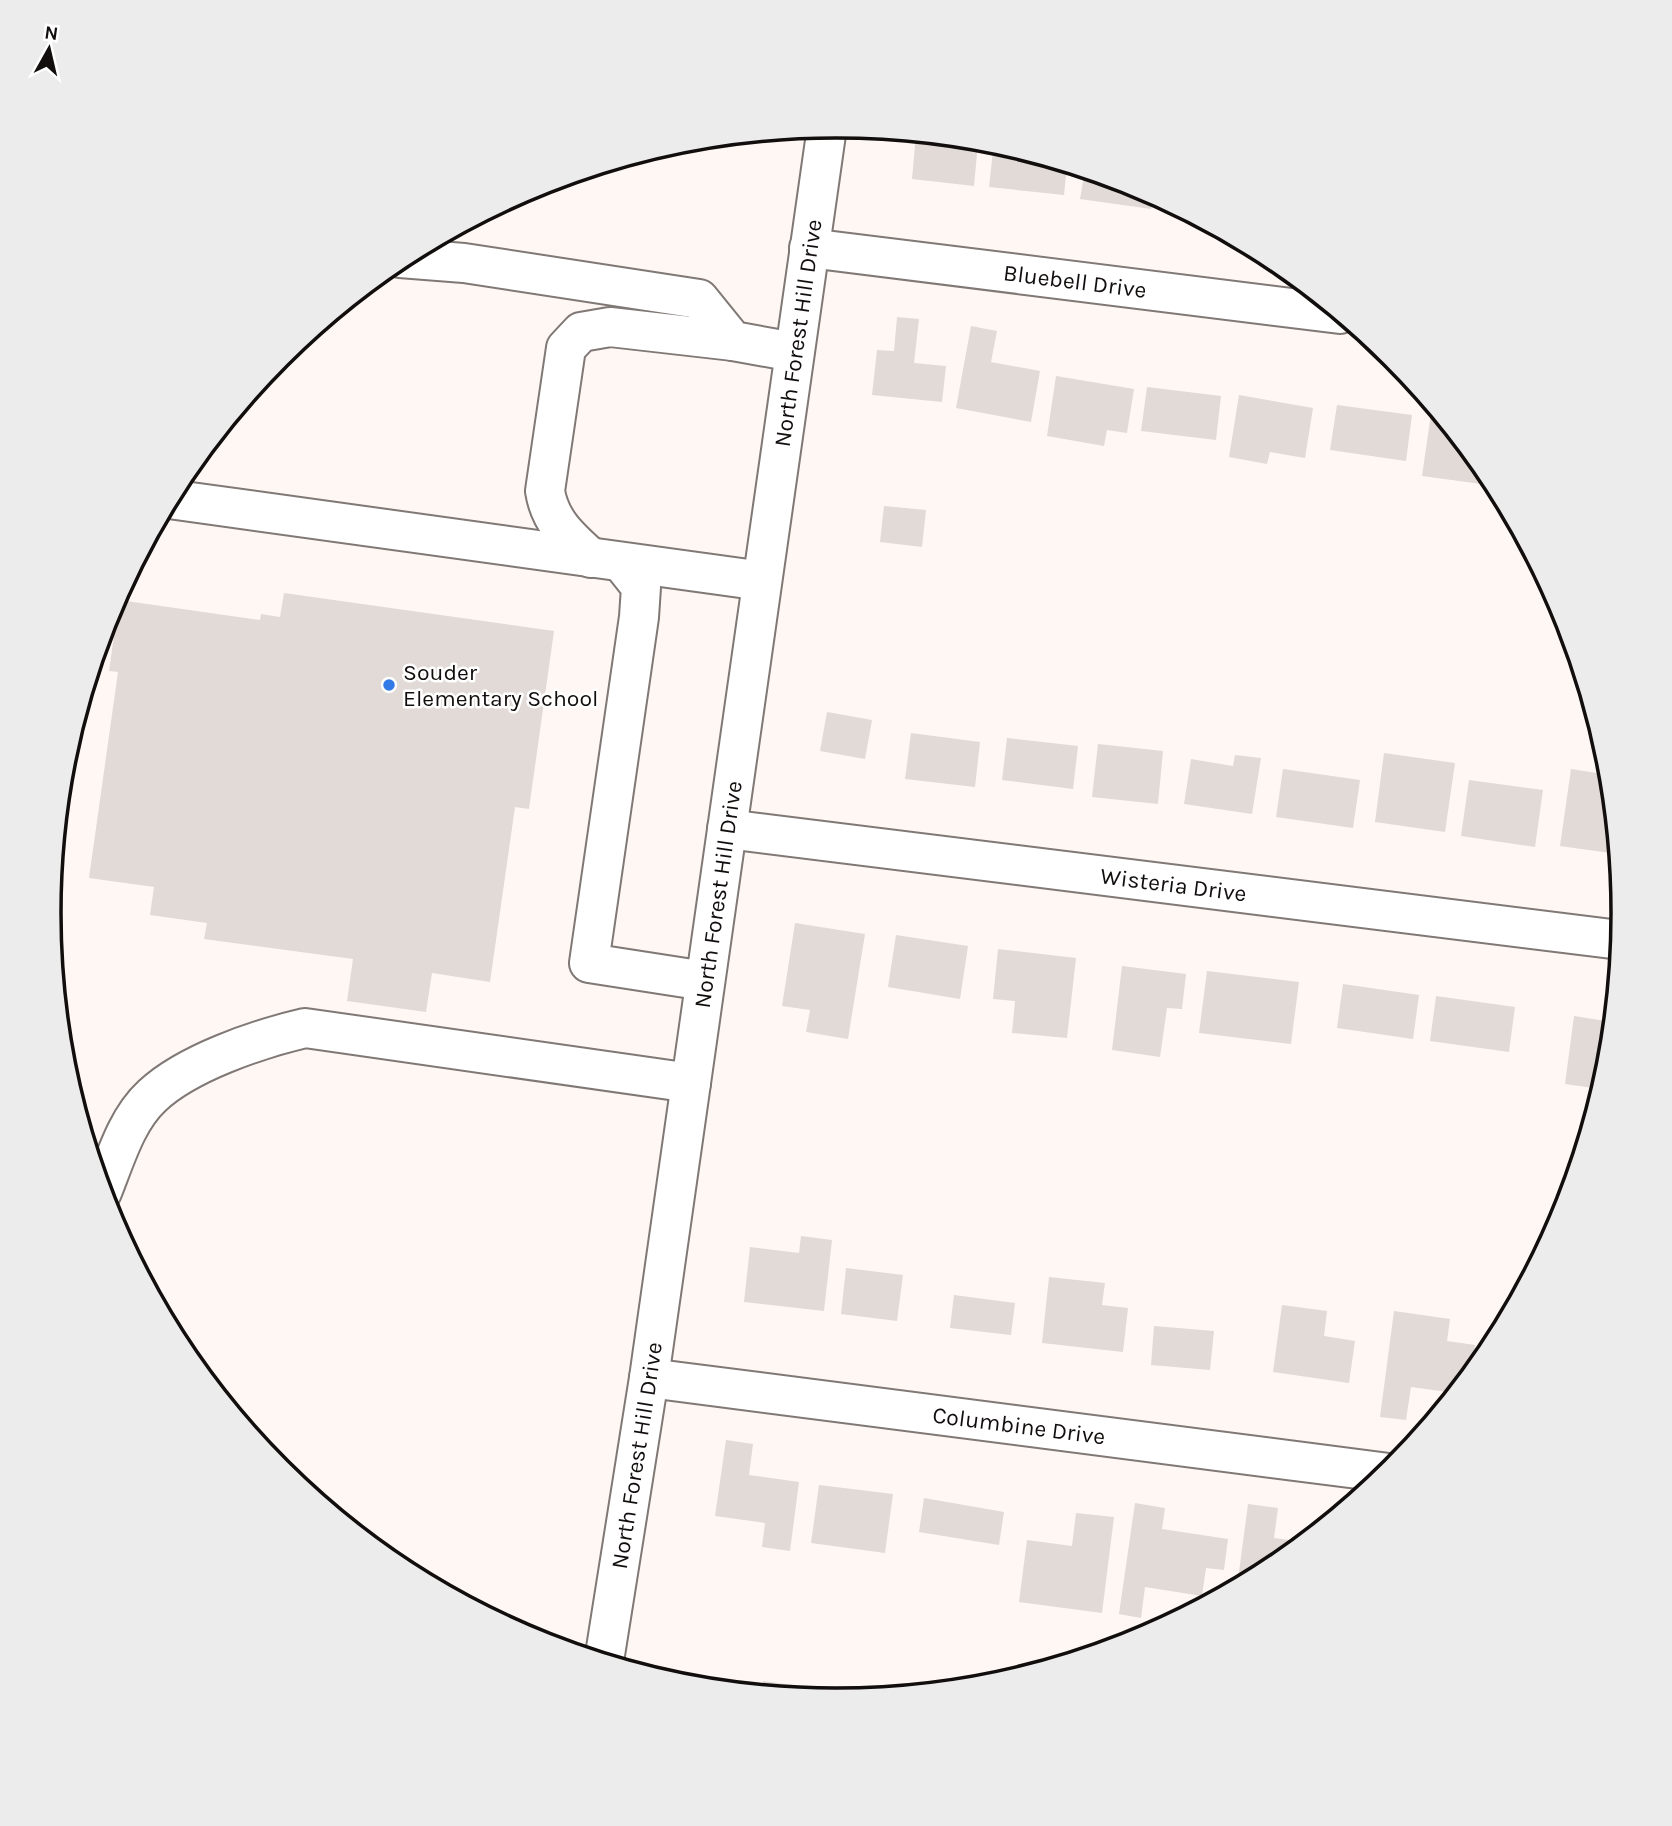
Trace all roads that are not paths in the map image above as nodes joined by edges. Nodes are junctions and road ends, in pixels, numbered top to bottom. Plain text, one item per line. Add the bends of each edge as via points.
1 (825, 138) edge
2 (809, 248) junction
3 (421, 260) edge
4 (1325, 312) edge
5 (733, 341) junction
6 (794, 352) junction
7 (181, 501) edge
8 (607, 561) junction
9 (762, 581) junction
10 (727, 829) junction
11 (1610, 939) edge
12 (705, 981) junction
13 (691, 1083) junction
14 (108, 1177) edge
15 (649, 1378) junction
16 (1373, 1471) edge
17 (605, 1652) edge

1 - 2 street, North Forest Hill Drive
2 - 4 street, Bluebell Drive
2 - 6 street, North Forest Hill Drive
3 - 5 street via 699,299
5 - 6 street
5 - 8 street via 610,327 581,332 566,348 544,491 548,511 565,534
6 - 9 street, North Forest Hill Drive
7 - 8 street
8 - 9 street
8 - 12 street via 640,587 639,617 589,963
9 - 10 street, North Forest Hill Drive
10 - 11 street, Wisteria Drive
10 - 12 street, North Forest Hill Drive
12 - 13 street, North Forest Hill Drive
13 - 14 street via 305,1028 269,1037 189,1071 151,1096 125,1135
13 - 15 street, North Forest Hill Drive
15 - 16 street, Columbine Drive
15 - 17 street, North Forest Hill Drive

